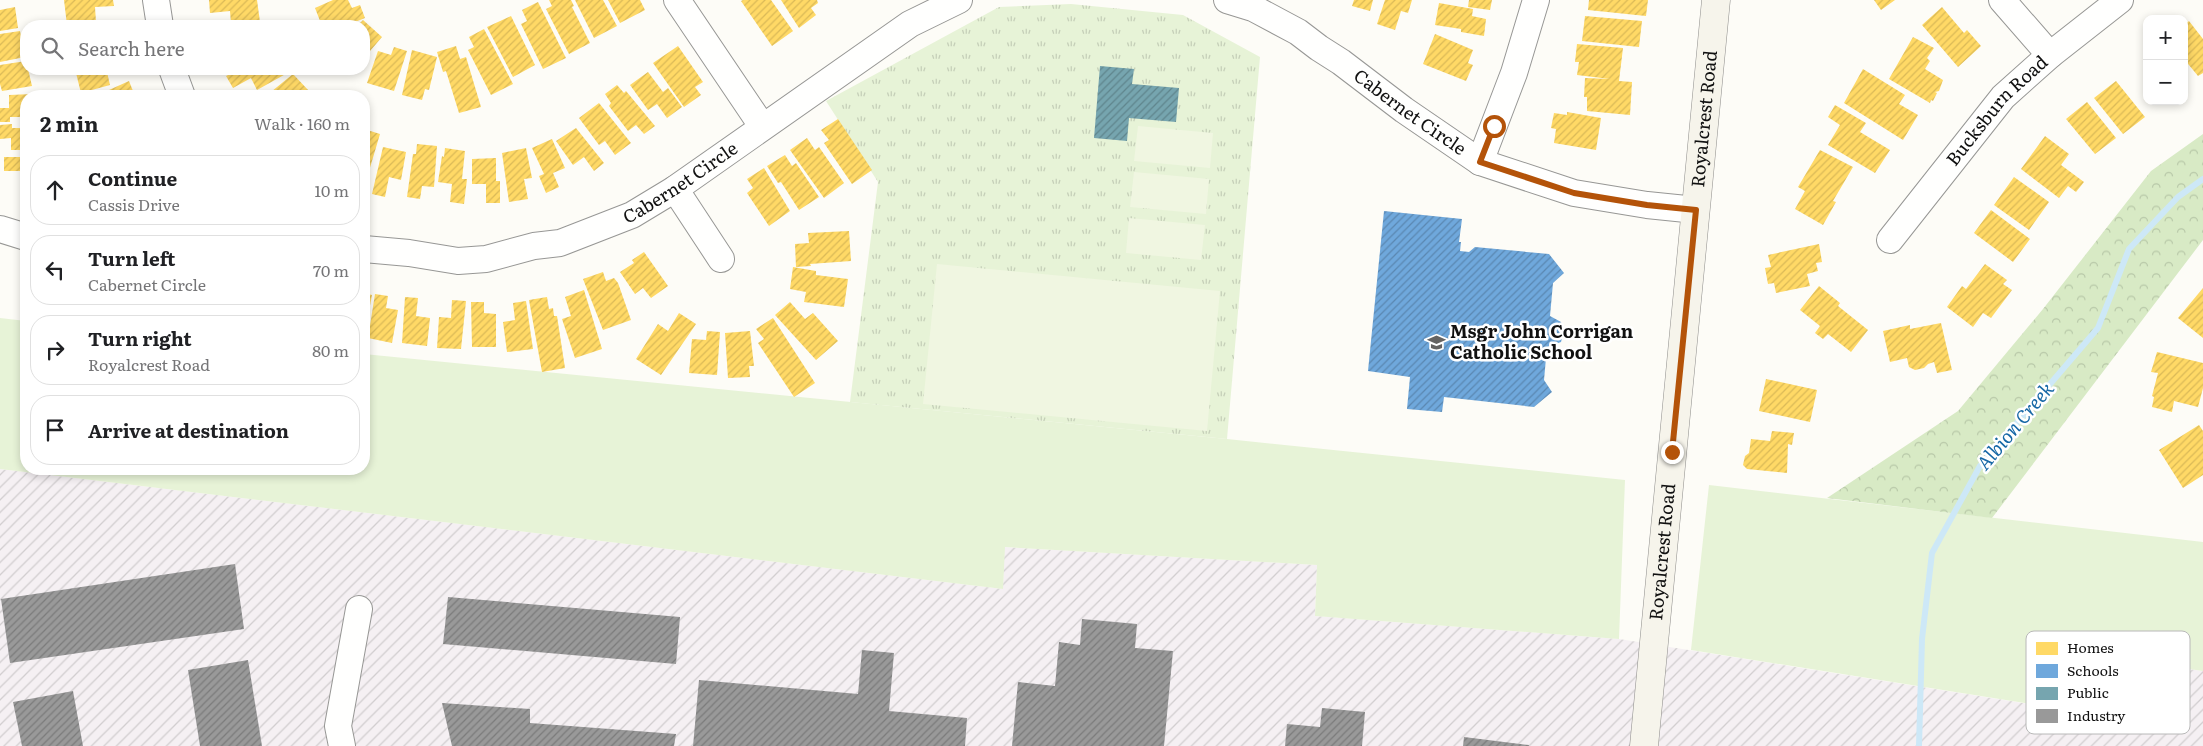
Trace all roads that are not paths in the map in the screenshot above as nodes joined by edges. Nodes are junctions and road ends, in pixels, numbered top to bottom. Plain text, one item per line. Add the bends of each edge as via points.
1 (156, 0) edge
2 (676, 0) edge
3 (959, 0) edge
4 (1227, 0) edge
5 (1536, 0) edge
6 (1716, 0) edge
7 (2002, 0) edge
8 (2120, 0) edge
9 (159, 20) edge
10 (2050, 55) junction
11 (174, 75) edge
12 (180, 90) edge
13 (762, 126) junction
14 (1480, 162) junction
15 (675, 189) junction
16 (1696, 210) junction
17 (0, 228) edge
18 (20, 235) edge
19 (1890, 240) dead end
20 (370, 250) edge
21 (721, 259) dead end
22 (359, 609) dead end
23 (342, 746) edge
24 (1644, 746) edge

1 - 9 street
2 - 13 street
3 - 13 street, Cabernet Circle via 910,24
4 - 14 street, Cabernet Circle via 1253,8 1298,32
5 - 14 street via 1514,73
6 - 16 street, Royalcrest Road
7 - 10 street
8 - 10 street, Bucksburn Road
10 - 19 street, Bucksburn Road via 2003,96
11 - 12 street
13 - 15 street, Cabernet Circle
14 - 16 street, Cabernet Circle via 1574,193
15 - 20 street, Cabernet Circle via 632,216 560,243 534,246 486,260 458,261
15 - 21 street
16 - 24 street, Royalcrest Road
17 - 18 street
22 - 23 street via 338,726

